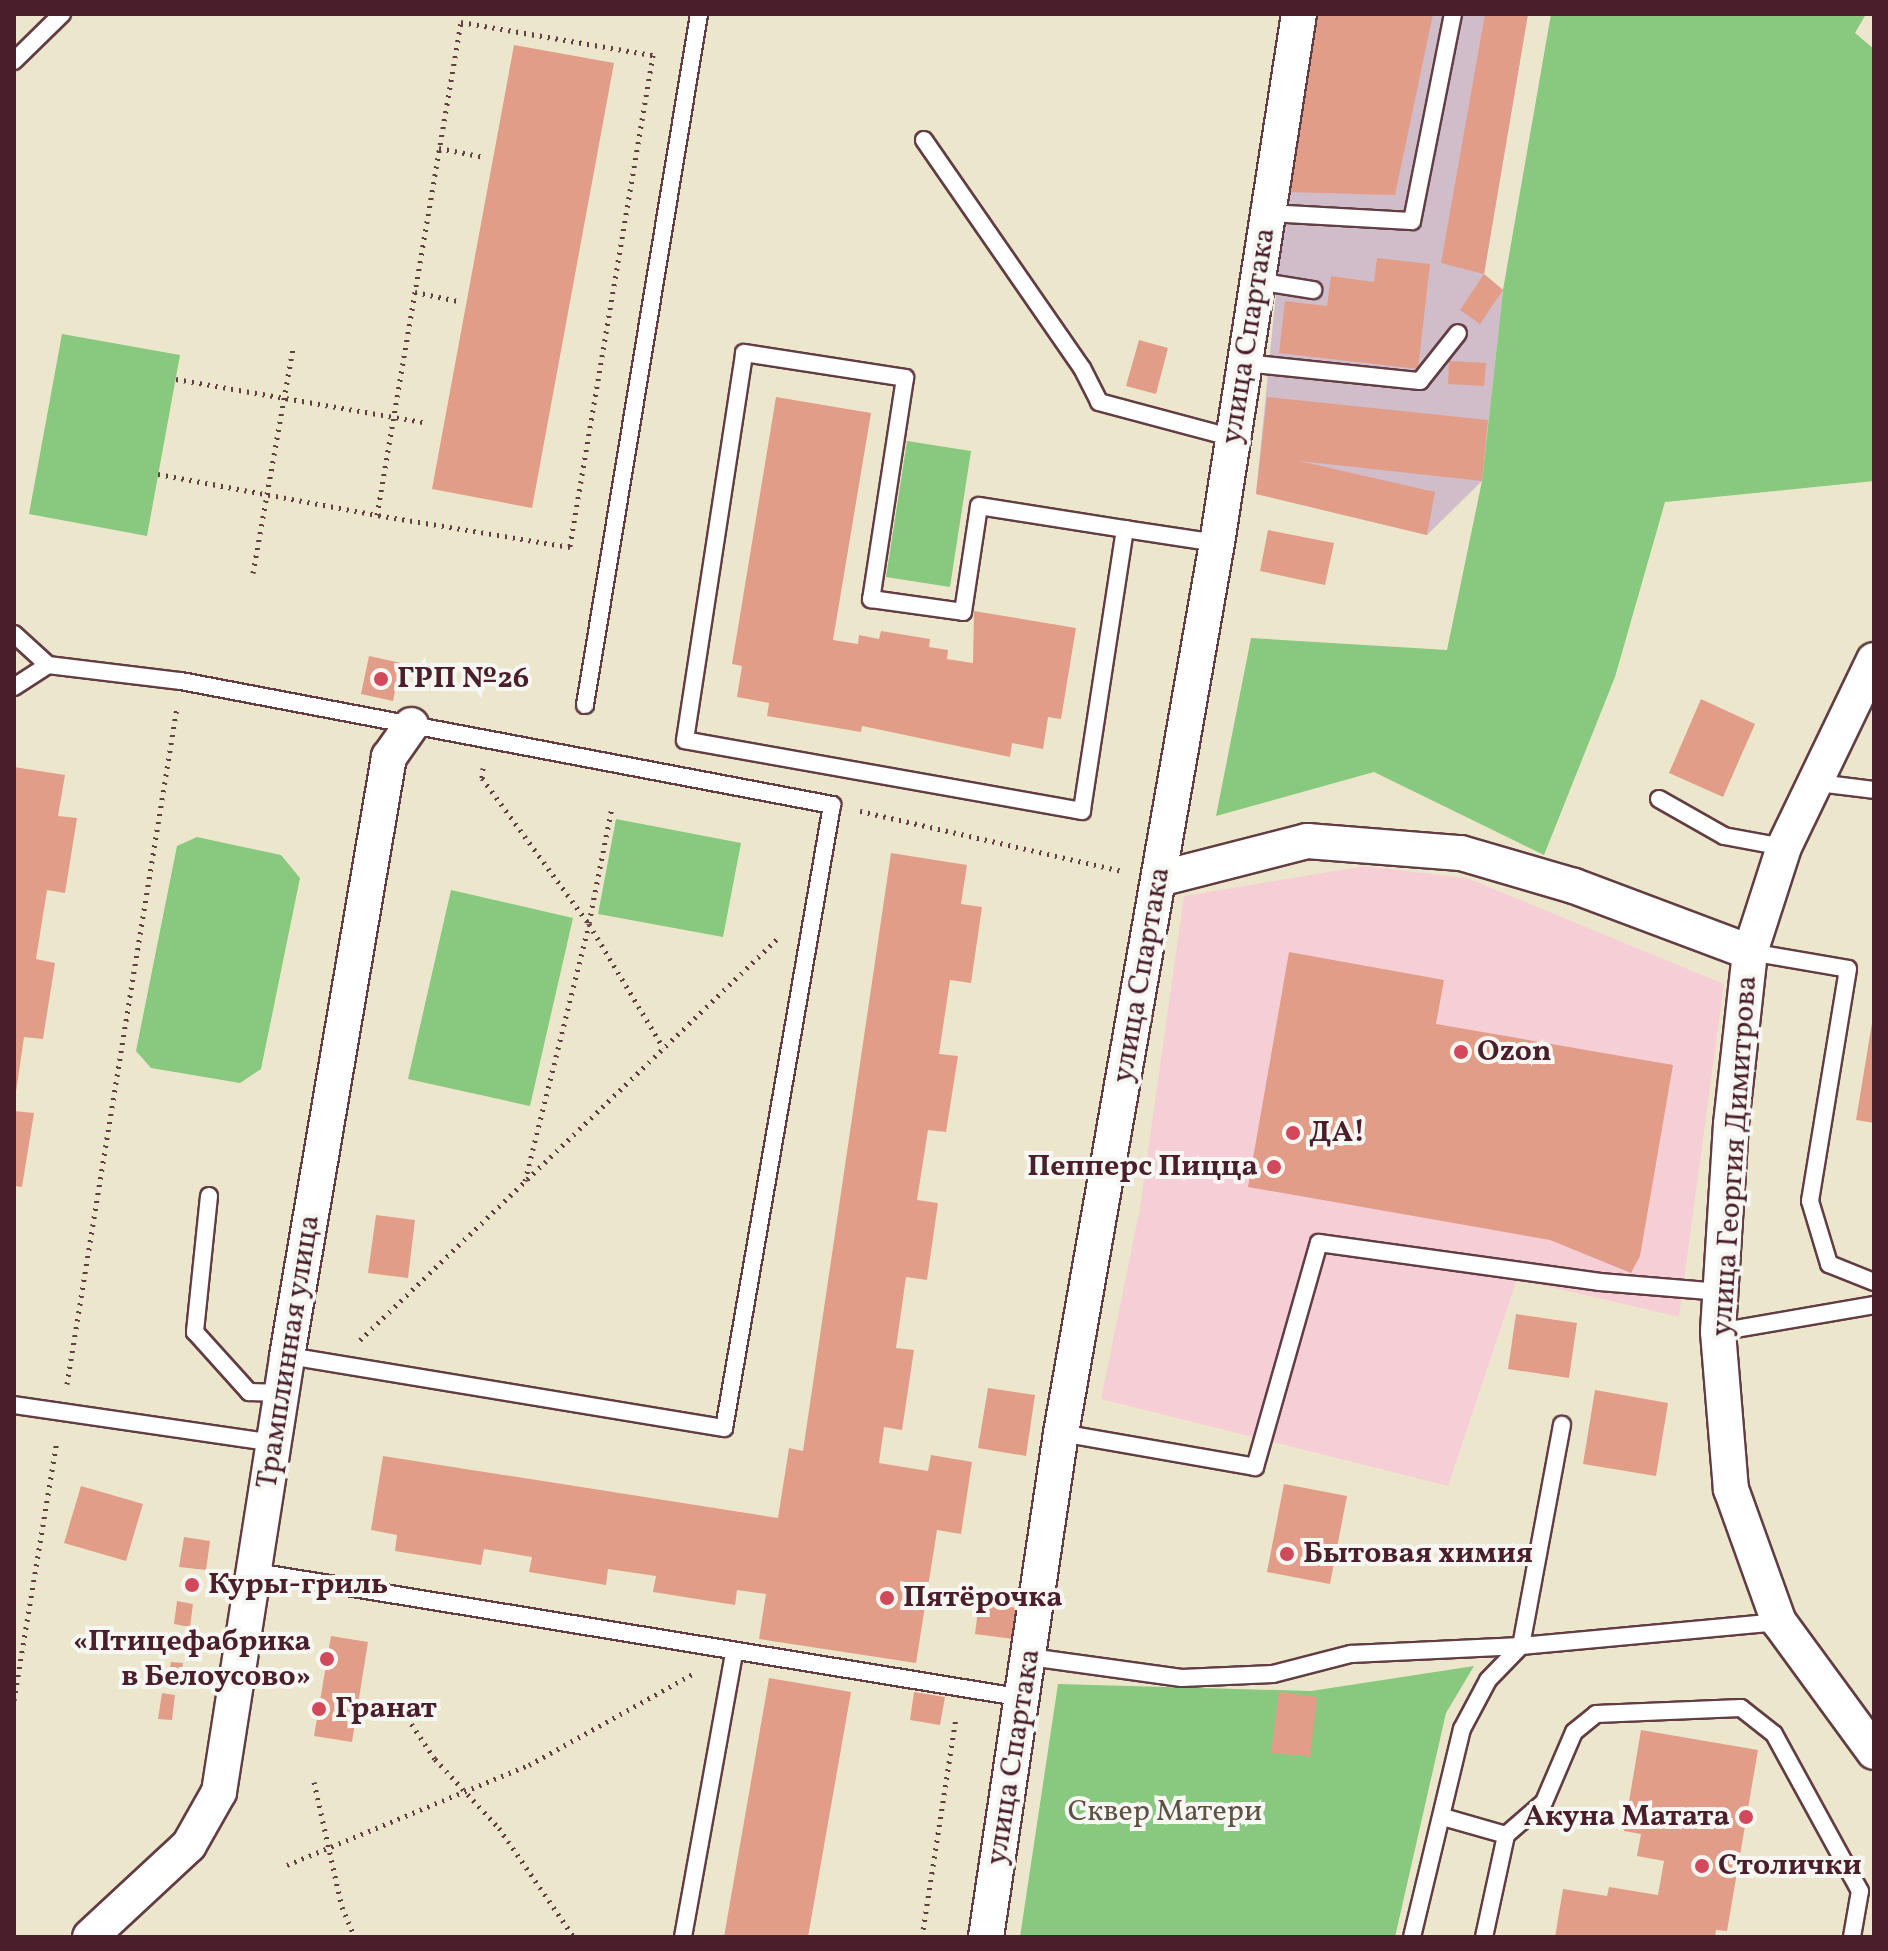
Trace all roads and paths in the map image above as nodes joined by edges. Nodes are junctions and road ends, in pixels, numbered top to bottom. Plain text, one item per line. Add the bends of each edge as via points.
1 (62, 14) edge
2 (699, 14) edge
3 (1299, 14) edge
4 (1453, 14) edge
5 (14, 61) edge
6 (924, 140) dead end
7 (439, 148) junction
8 (484, 157) dead end
9 (1268, 213) junction
10 (1257, 281) junction
11 (1313, 290) dead end
12 (415, 292) junction
13 (458, 301) dead end
14 (1458, 333) dead end
15 (293, 348) dead end
16 (1245, 363) junction
17 (176, 379) dead end
18 (284, 398) junction
19 (394, 418) junction
20 (423, 422) dead end
21 (1233, 438) junction
22 (158, 474) dead end
23 (267, 494) junction
24 (377, 515) junction
25 (1125, 529) junction
26 (1217, 543) junction
27 (253, 573) dead end
28 (14, 634) edge
29 (48, 665) junction
30 (1869, 680) edge
31 (181, 681) junction
32 (14, 687) edge
33 (585, 705) dead end
34 (411, 725) junction
35 (483, 740) junction
36 (1818, 783) junction
37 (1874, 790) edge
38 (1659, 799) dead end
39 (832, 805) junction
40 (612, 807) dead end
41 (1784, 847) junction
42 (1159, 879) junction
43 (815, 904) junction
44 (589, 924) junction
45 (1750, 952) junction
46 (663, 1047) junction
47 (524, 1182) junction
48 (209, 1196) dead end
49 (1874, 1282) edge
50 (1721, 1292) junction
51 (1874, 1305) edge
52 (1718, 1332) junction
53 (287, 1356) junction
54 (336, 1363) junction
55 (281, 1393) junction
56 (14, 1405) edge
57 (62, 1411) junction
58 (1562, 1425) dead end
59 (1061, 1433) junction
60 (274, 1443) junction
61 (256, 1572) junction
62 (1779, 1622) junction
63 (1521, 1646) junction
64 (734, 1654) junction
65 (1030, 1657) junction
66 (960, 1691) junction
67 (1024, 1698) junction
68 (14, 1700) edge
69 (398, 1704) dead end
70 (1874, 1752) edge
71 (314, 1782) dead end
72 (467, 1790) junction
73 (1443, 1817) junction
74 (1506, 1835) junction
75 (331, 1848) junction
76 (287, 1865) dead end
77 (90, 1937) edge
78 (355, 1937) edge
79 (574, 1937) edge
80 (683, 1937) edge
81 (922, 1937) edge
82 (986, 1937) edge
83 (1412, 1937) edge
84 (1484, 1937) edge
85 (1852, 1937) edge

1 - 5 lane
2 - 33 lane
3 - 9 street, улица Спартака
4 - 9 lane via 1412,221
6 - 21 lane via 1082,368 1099,402
7 - 8 path
7 - 12 path
7 - 24 path via 461,22 653,55 570,547
9 - 10 street, улица Спартака
10 - 11 lane
10 - 16 street, улица Спартака
12 - 13 path
12 - 19 path
14 - 16 lane via 1420,381
15 - 18 path
16 - 21 street, улица Спартака
17 - 18 path
18 - 19 path
18 - 23 path
19 - 20 path
19 - 24 path
21 - 26 street, улица Спартака
22 - 23 path
23 - 24 path
23 - 27 path
25 - 25 lane via 1082,811 685,740 744,353 905,378 871,599 963,612 979,506
25 - 26 lane
26 - 42 street, улица Спартака
28 - 29 lane
29 - 31 lane
29 - 32 lane
30 - 36 street, улица Георгия Димитрова
31 - 34 lane
31 - 57 path
34 - 35 lane
34 - 53 street, Трамплинная улица via 389,757
35 - 39 lane
35 - 44 path via 482,778
36 - 37 lane
36 - 41 street, улица Георгия Димитрова
38 - 41 lane via 1724,836
39 - 42 path
39 - 43 lane
40 - 44 path
41 - 45 street, улица Георгия Димитрова
42 - 45 street via 1307,841 1461,853 1574,886
42 - 59 street, улица Спартака
43 - 46 path
43 - 54 lane via 724,1428
44 - 46 path
44 - 47 path
45 - 49 lane via 1848,969 1810,1201 1829,1264
45 - 50 street, улица Георгия Димитрова via 1731,1124
46 - 47 path
47 - 54 path
48 - 55 lane via 195,1332 249,1392
50 - 52 street, улица Георгия Димитрова
50 - 59 lane via 1600,1282 1319,1243 1255,1467
51 - 52 lane
52 - 62 street, улица Георгия Димитрова via 1731,1489
53 - 54 lane
53 - 55 street, Трамплинная улица
55 - 60 street, Трамплинная улица
56 - 57 lane
57 - 60 lane
57 - 68 path
58 - 63 lane
59 - 65 street, улица Спартака
60 - 61 street, Трамплинная улица
61 - 64 lane
61 - 77 street, Трамплинная улица via 219,1792 189,1845
62 - 63 lane
62 - 70 street, улица Георгия Димитрова
63 - 65 lane via 1351,1654 1273,1674 1182,1678
63 - 73 lane via 1488,1680 1462,1729
64 - 66 lane
64 - 72 path via 557,1751
64 - 80 lane
65 - 67 street, улица Спартака
66 - 67 lane
66 - 81 path
67 - 82 street, улица Спартака
69 - 72 path via 435,1759
71 - 75 path
72 - 75 path
72 - 79 path
73 - 74 lane
73 - 83 lane
74 - 84 lane
74 - 85 lane via 1544,1802 1574,1732 1596,1714 1741,1708 1774,1734 1860,1891
75 - 76 path
75 - 78 path via 342,1907

